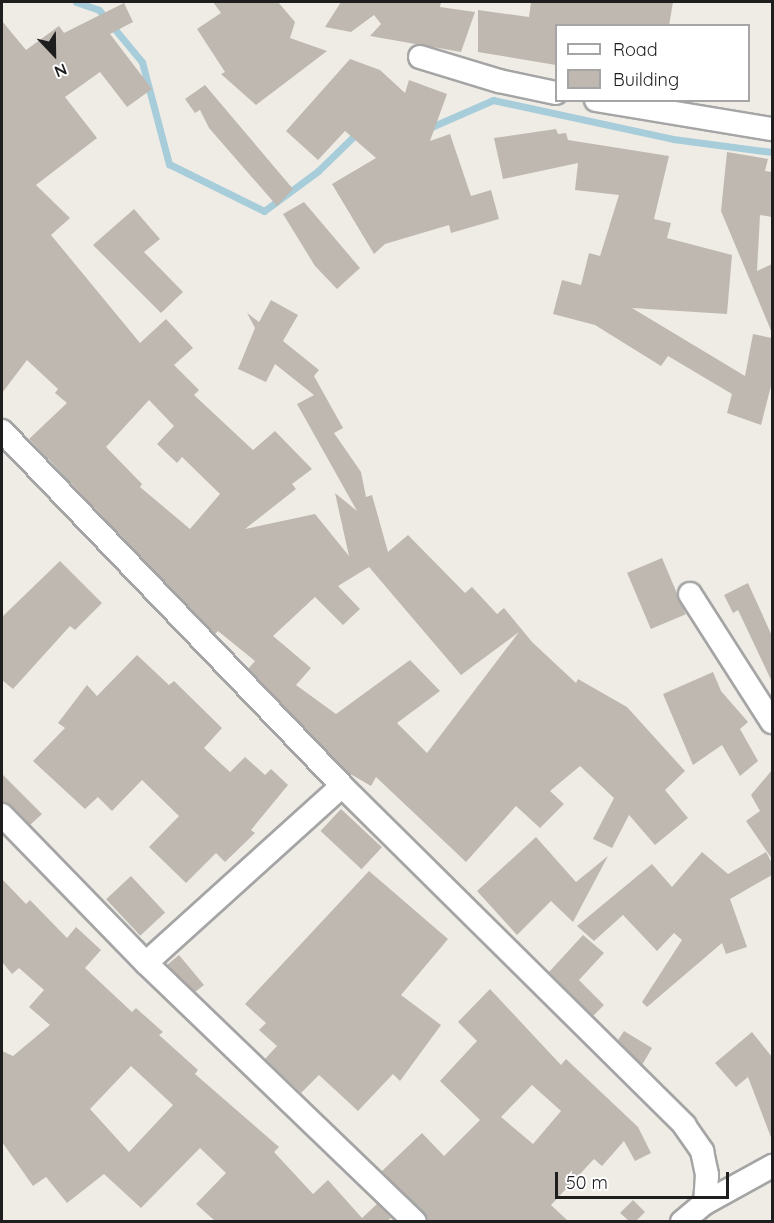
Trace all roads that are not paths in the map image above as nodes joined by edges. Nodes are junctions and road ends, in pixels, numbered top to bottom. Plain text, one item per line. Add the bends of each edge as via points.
1 (420, 57) dead end
2 (555, 93) edge
3 (608, 102) edge
4 (772, 129) edge
5 (2, 431) edge
6 (690, 594) dead end
7 (772, 722) edge
8 (342, 786) junction
9 (2, 815) edge
10 (146, 963) junction
11 (772, 1166) edge
12 (705, 1203) junction
13 (415, 1221) edge
14 (682, 1221) edge

1 - 2 street
3 - 4 street
5 - 8 street
6 - 7 street
8 - 10 street
8 - 12 street via 684,1125 702,1151 707,1175
9 - 10 street
10 - 13 street
11 - 12 street
12 - 14 street

